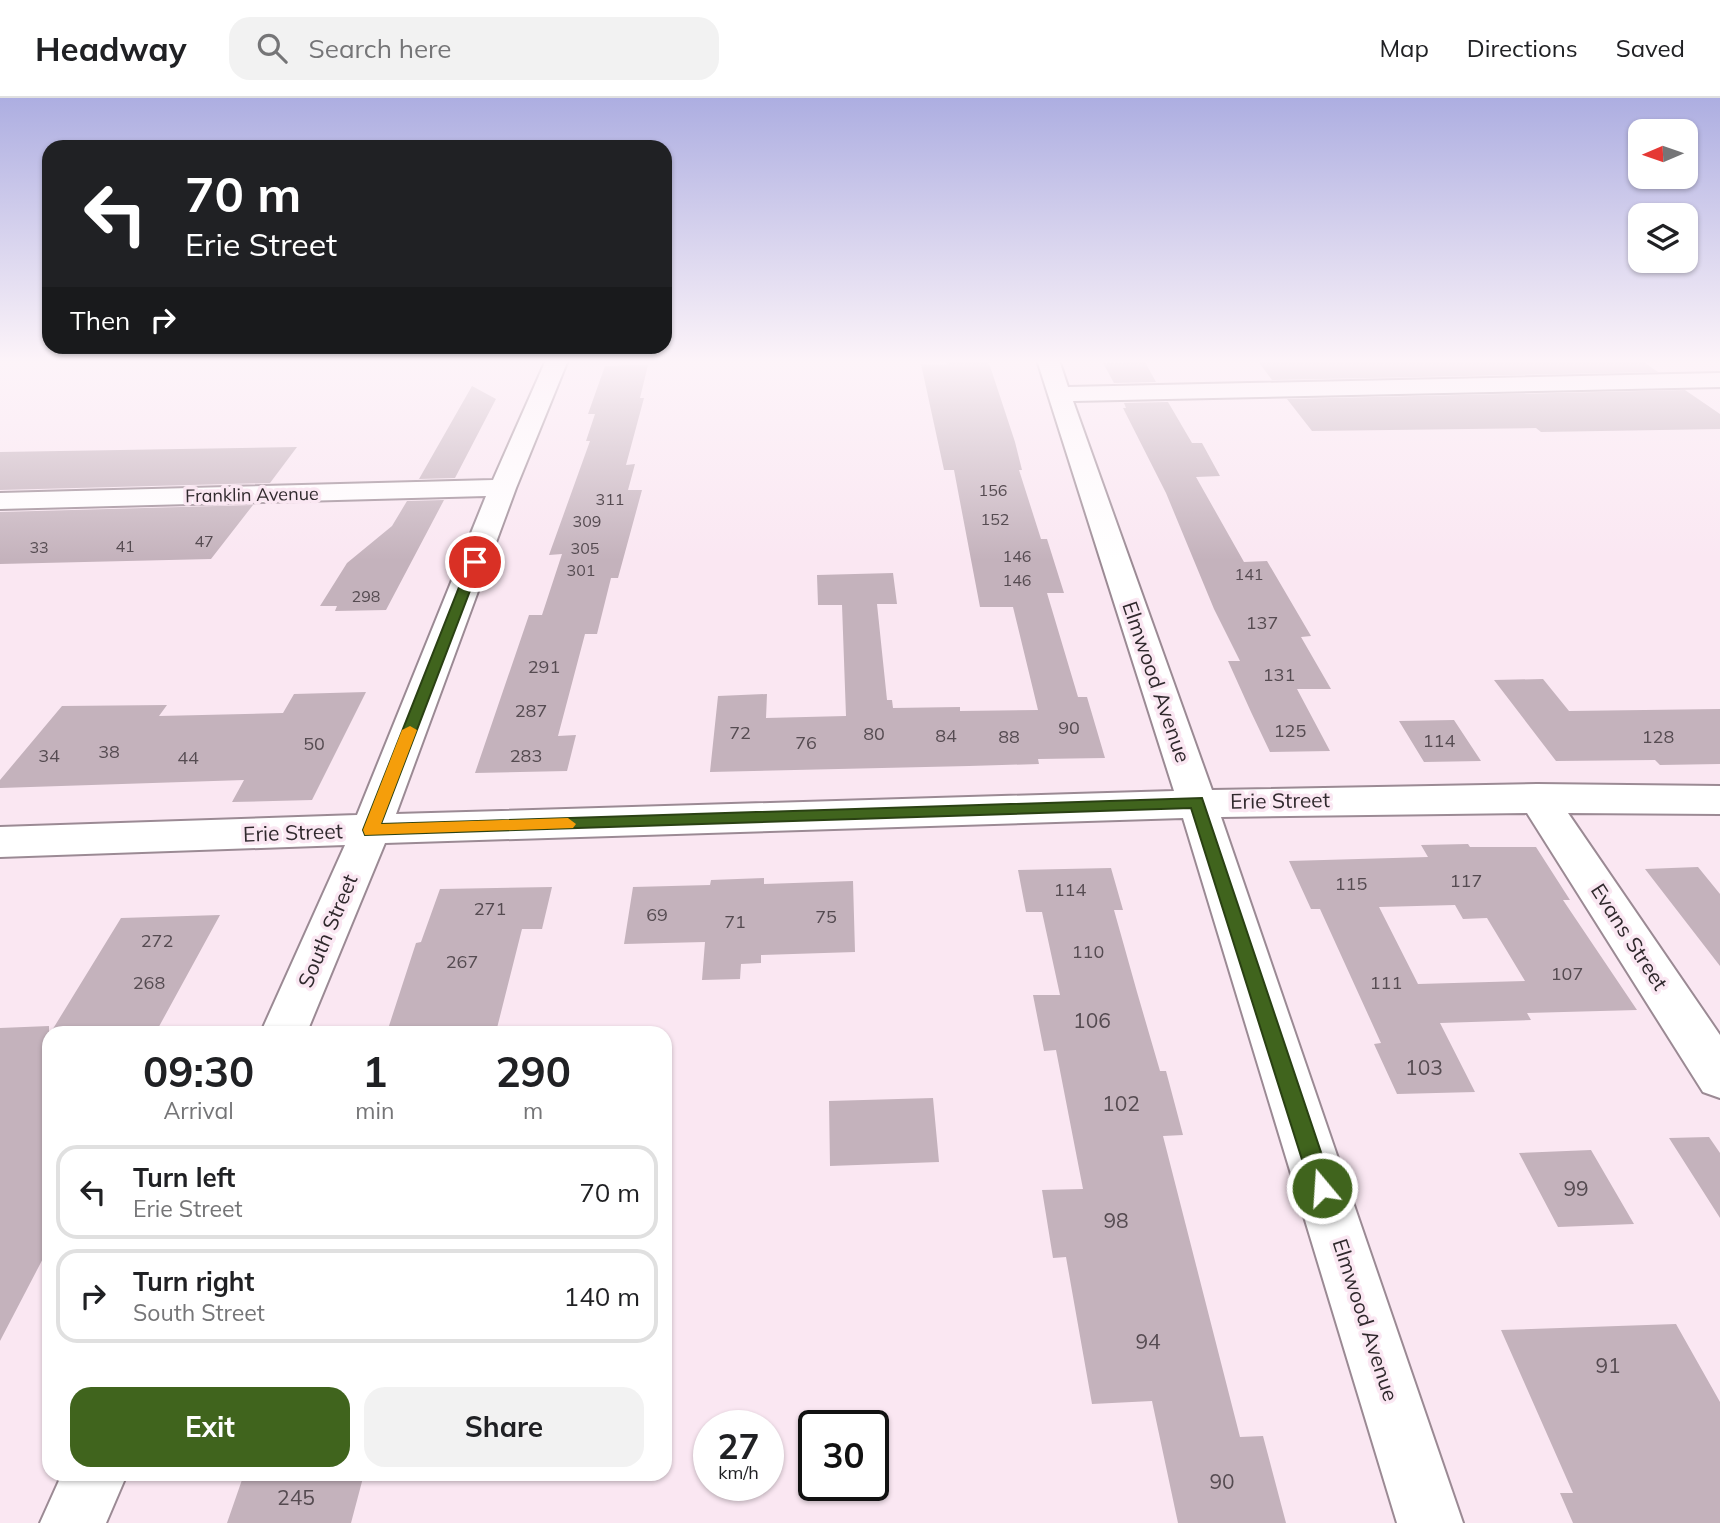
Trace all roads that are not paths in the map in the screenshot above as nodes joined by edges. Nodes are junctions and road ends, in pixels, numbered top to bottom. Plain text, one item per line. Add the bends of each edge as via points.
1 (529, 426) edge
2 (1071, 426) edge
3 (503, 488) junction
4 (0, 501) edge
5 (1537, 798) junction
6 (1720, 800) edge
7 (1197, 802) junction
8 (371, 830) junction
9 (0, 842) edge
10 (287, 1026) edge
11 (1720, 1076) edge
12 (91, 1481) edge
13 (73, 1523) edge
14 (1430, 1523) edge

1 - 3 street, South Street
2 - 7 street, Elmwood Avenue
3 - 4 street, Franklin Avenue
3 - 8 street, South Street
5 - 6 street, Erie Street
5 - 7 street, Erie Street
5 - 11 street, Evans Street
7 - 8 street, Erie Street
7 - 14 street, Elmwood Avenue
8 - 9 street, Erie Street
8 - 10 street, South Street
12 - 13 street

